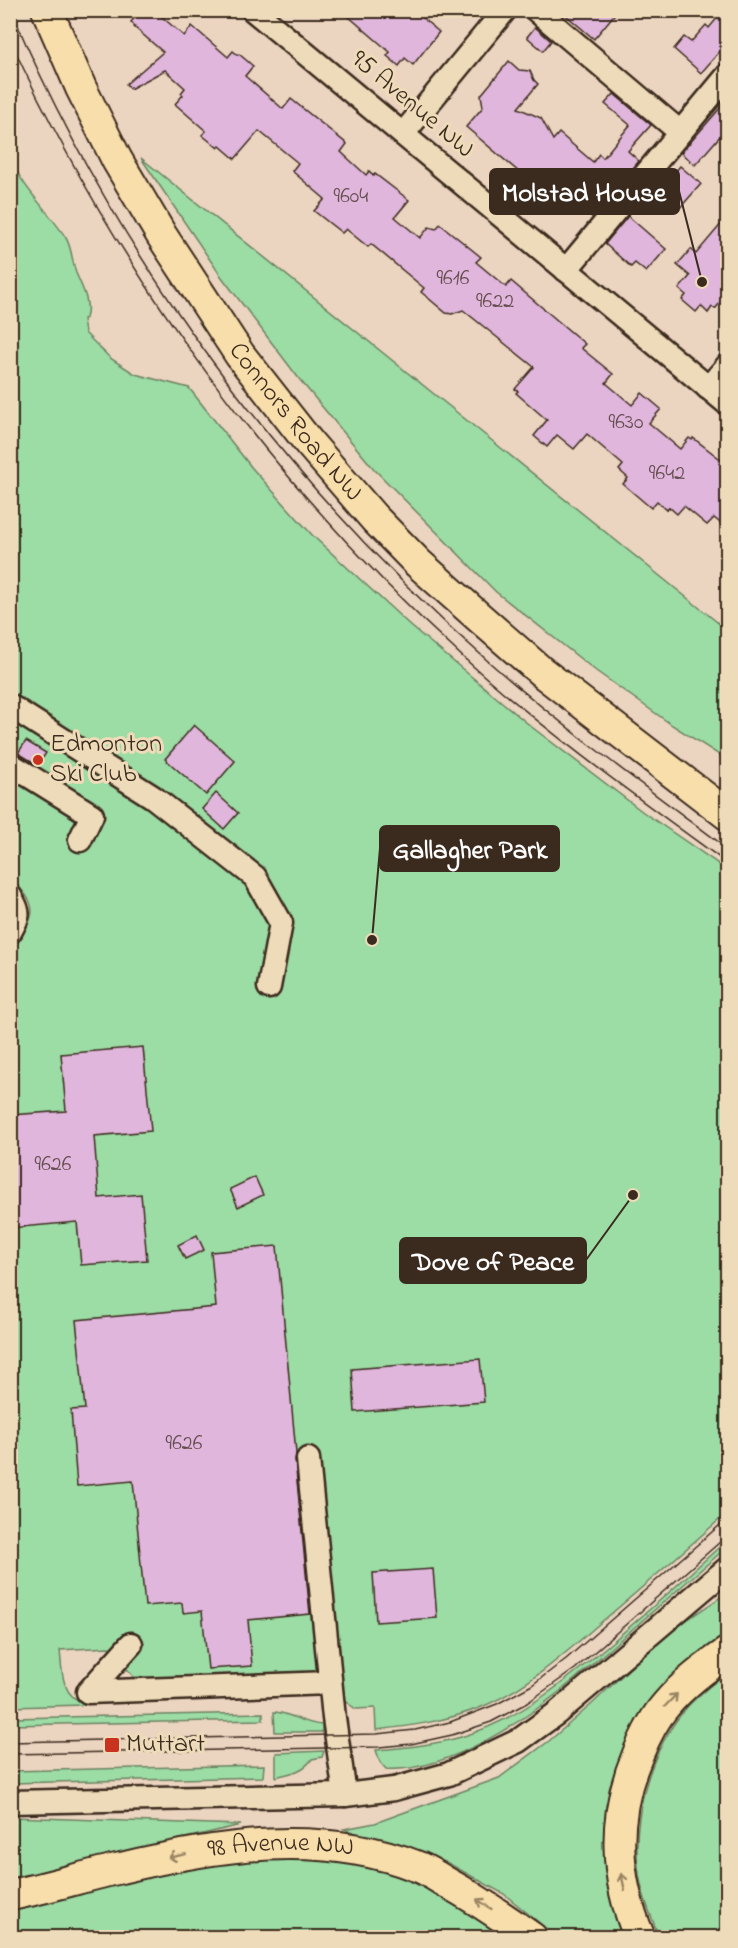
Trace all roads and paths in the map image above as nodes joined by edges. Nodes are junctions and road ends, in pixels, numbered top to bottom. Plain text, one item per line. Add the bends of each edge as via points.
1 (47, 10) edge
2 (253, 10) edge
3 (505, 10) edge
4 (536, 10) edge
5 (728, 75) edge
6 (680, 132) junction
7 (403, 134) junction
8 (566, 270) junction
9 (728, 365) edge
10 (708, 388) junction
11 (728, 404) edge
12 (10, 706) edge
13 (645, 750) junction
14 (10, 764) edge
15 (728, 795) edge
16 (728, 815) edge
17 (80, 840) dead end
18 (269, 987) dead end
19 (308, 1459) dead end
20 (728, 1568) edge
21 (131, 1644) dead end
22 (728, 1652) edge
23 (330, 1683) junction
24 (345, 1796) junction
25 (10, 1802) edge
26 (10, 1895) edge
27 (532, 1938) edge
28 (640, 1938) edge

1 - 13 main road, Connors Road NW via 117,160 162,236 240,355 310,444 418,562 543,673
2 - 7 street, 95 Avenue NW
3 - 7 street
4 - 6 street
5 - 6 street
6 - 8 street
7 - 8 street, 95 Avenue NW
8 - 10 street, 95 Avenue NW
9 - 10 street
10 - 11 street, 95 Avenue NW
12 - 18 street via 153,798 255,877 281,923
13 - 15 main road, Connors Road NW
13 - 16 main road, Connors Road NW
14 - 17 street via 92,815
19 - 23 street
20 - 24 street via 557,1713 518,1741 432,1779
21 - 23 street via 88,1692
28 -> 22 main road via 621,1874 619,1827 631,1770 664,1706 695,1674
23 - 24 street
24 - 25 street
27 -> 26 main road, 98 Avenue NW via 482,1902 418,1866 371,1852 309,1845 266,1843 197,1852

